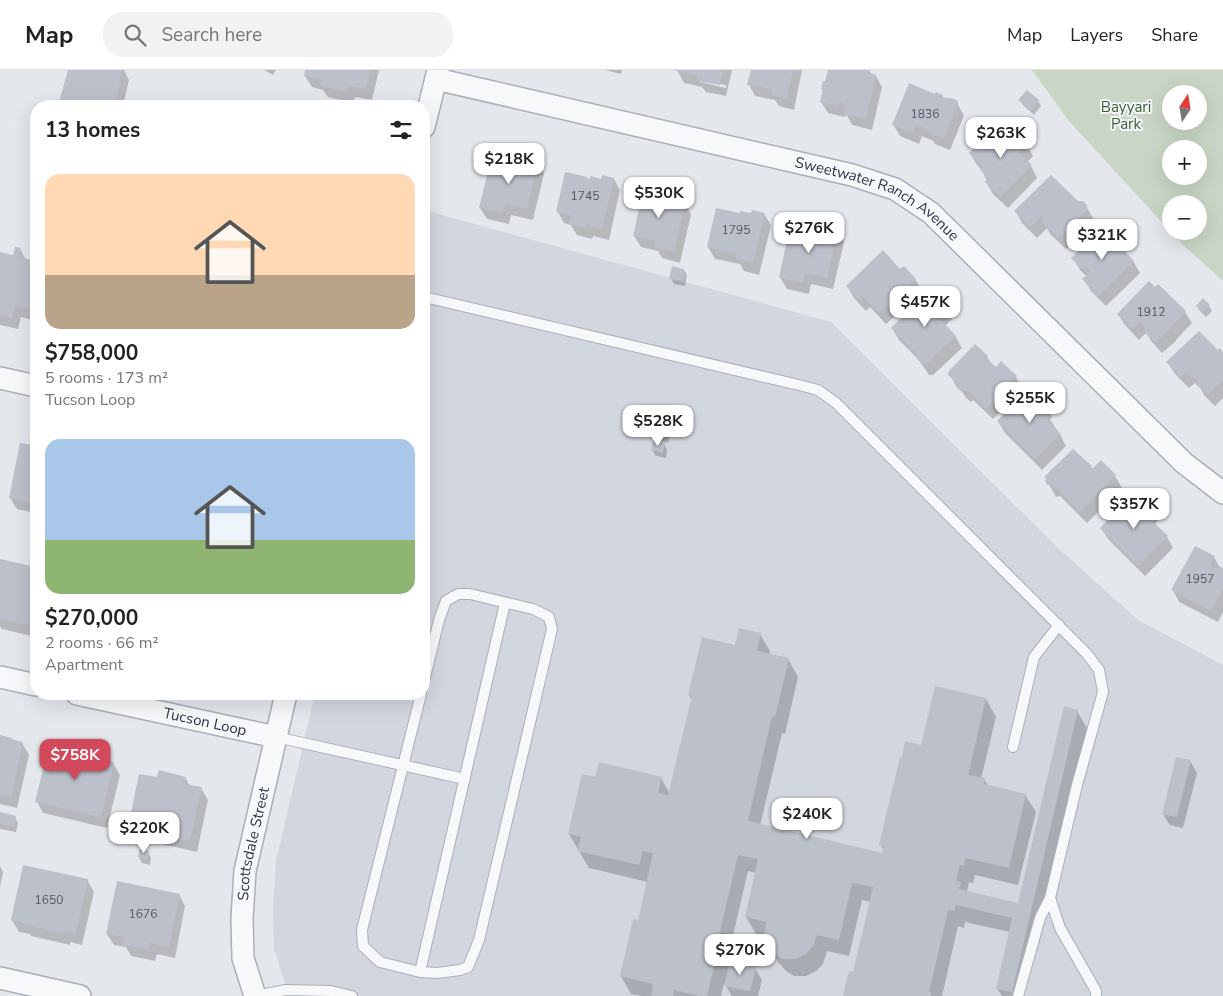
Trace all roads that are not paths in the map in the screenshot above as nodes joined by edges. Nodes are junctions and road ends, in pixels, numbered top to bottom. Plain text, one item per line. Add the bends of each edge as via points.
1 (437, 74) edge
2 (430, 103) edge
3 (430, 298) edge
4 (0, 378) edge
5 (30, 385) edge
6 (1223, 493) edge
7 (505, 603) junction
8 (1059, 625) junction
9 (430, 659) edge
10 (0, 677) edge
11 (30, 684) edge
12 (105, 700) edge
13 (285, 700) edge
14 (419, 700) edge
15 (276, 737) junction
16 (1013, 747) dead end
17 (402, 765) junction
18 (465, 779) junction
19 (1050, 898) junction
20 (420, 972) junction
21 (0, 978) edge
22 (80, 996) edge
23 (255, 996) edge
24 (352, 996) edge
25 (1018, 996) edge
26 (1096, 996) edge

1 - 2 street
1 - 6 street, Sweetwater Ranch Avenue via 852,175 895,189 931,213 1184,463
3 - 8 lane via 818,390 836,404
4 - 5 street
7 - 9 lane via 470,594 458,594 446,601
7 - 18 lane
7 - 20 lane via 533,609 549,617 552,629 479,940 468,967 437,973
8 - 16 lane via 1034,657
8 - 19 lane via 1100,670 1103,692
10 - 11 street
12 - 15 street, Tucson Loop
13 - 15 street, Scottsdale Street
14 - 17 lane
15 - 17 lane
15 - 23 street, Scottsdale Street via 245,871 243,958
17 - 18 lane
17 - 20 lane via 362,930 363,946 380,962
18 - 20 lane
19 - 25 lane via 1040,918
19 - 26 lane via 1060,928
21 - 22 street
23 - 24 lane via 286,990 331,991

